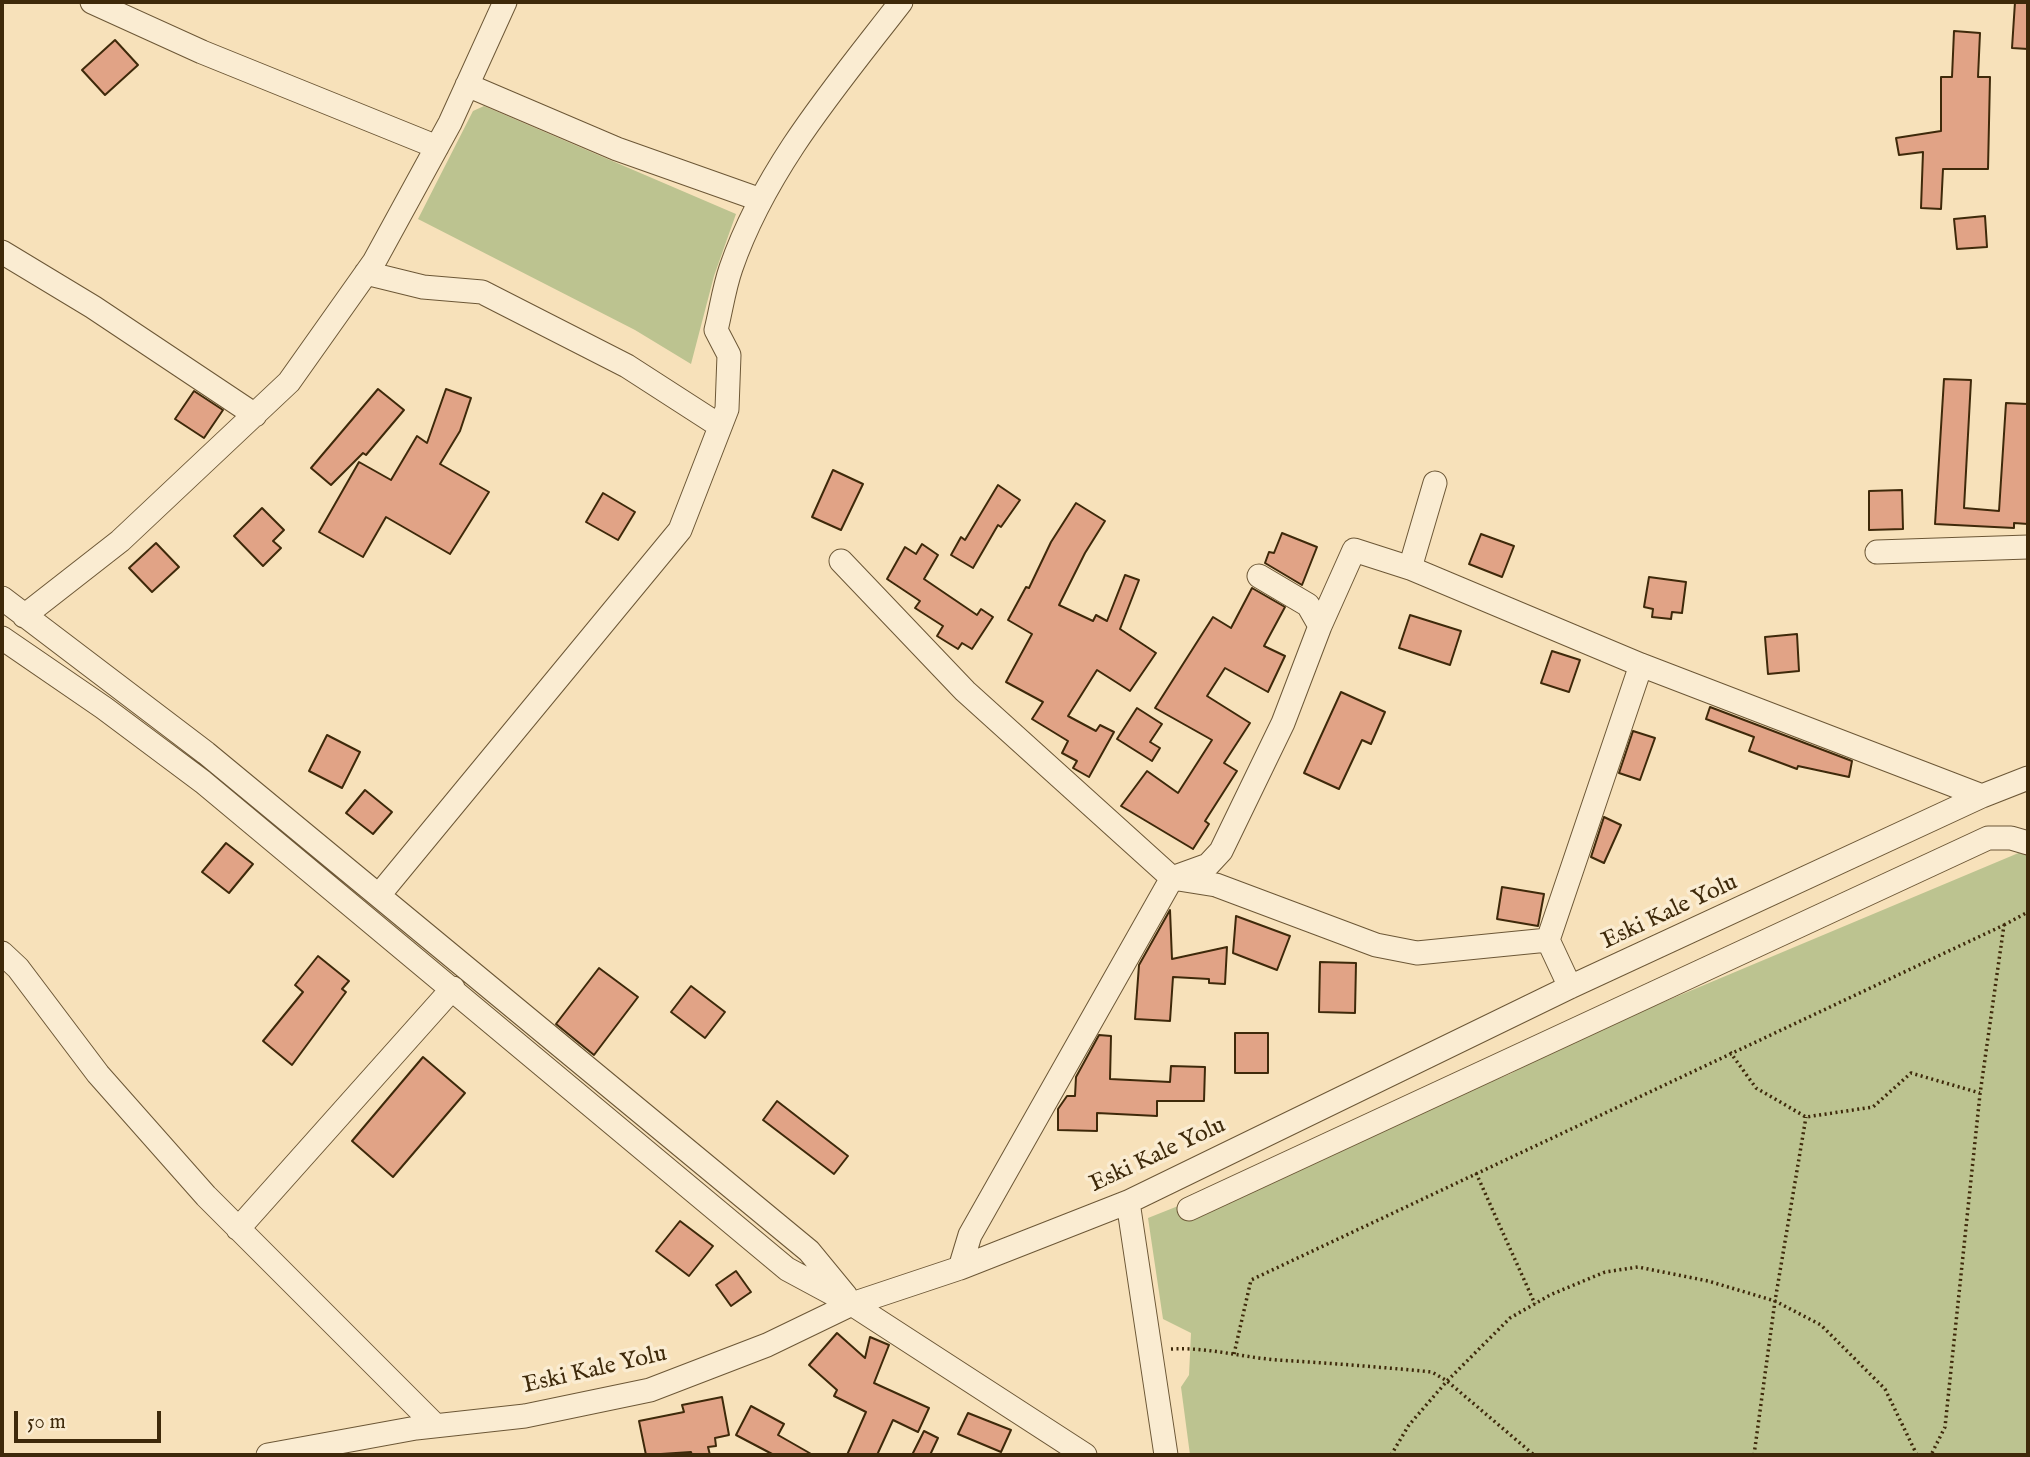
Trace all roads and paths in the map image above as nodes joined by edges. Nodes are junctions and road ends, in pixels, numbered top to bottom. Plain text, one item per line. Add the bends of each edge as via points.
1 (92, 2) edge
2 (505, 2) edge
3 (901, 2) edge
4 (467, 85) junction
5 (437, 147) junction
6 (761, 200) junction
7 (2, 252) edge
8 (366, 273) junction
9 (255, 415) junction
10 (720, 426) junction
11 (1435, 483) dead end
12 (2028, 547) edge
13 (1877, 552) dead end
14 (841, 561) dead end
15 (1409, 568) junction
16 (1259, 576) dead end
17 (2, 598) edge
18 (24, 615) junction
19 (1320, 626) junction
20 (2, 638) edge
21 (1642, 665) junction
22 (2028, 778) edge
23 (1982, 796) junction
24 (2028, 843) edge
25 (1172, 878) junction
26 (379, 895) junction
27 (2028, 912) edge
28 (2004, 925) junction
29 (1548, 940) junction
30 (2, 953) edge
31 (1570, 987) junction
32 (453, 988) junction
33 (1730, 1052) junction
34 (1980, 1094) junction
35 (1806, 1117) junction
36 (1476, 1173) junction
37 (1128, 1202) junction
38 (1189, 1209) dead end
39 (238, 1229) junction
40 (960, 1268) junction
41 (1775, 1301) junction
42 (852, 1304) junction
43 (1535, 1304) junction
44 (1151, 1350) junction
45 (1234, 1354) junction
46 (1447, 1381) junction
47 (435, 1425) junction
48 (268, 1455) edge
49 (1085, 1455) edge
50 (1166, 1455) edge
51 (1391, 1455) edge
52 (1534, 1455) edge
53 (1754, 1455) edge
54 (1917, 1455) edge
55 (1931, 1455) edge

1 - 5 street
2 - 4 street
3 - 6 street via 805,126
4 - 5 street
4 - 6 street via 617,149
5 - 8 street
6 - 10 street via 730,268 716,330 729,355 727,409
7 - 9 street
8 - 9 street via 289,382
8 - 10 street via 423,287 482,292 627,366
9 - 18 street via 120,541
10 - 26 street via 680,530
11 - 15 street
12 - 13 street
14 - 25 street via 965,691
15 - 19 street via 1354,550
15 - 21 street
16 - 19 street via 1308,605
17 - 18 street
18 - 26 street via 206,752
19 - 25 street via 1283,723 1222,851 1208,865
20 - 32 street via 203,782
21 - 23 street
21 - 29 street
22 - 23 street, Eski Kale Yolu
23 - 31 street, Eski Kale Yolu
24 - 38 street via 1988,838
25 - 29 street via 1216,885 1376,946 1417,953
25 - 40 street via 970,1235
26 - 42 street via 808,1251
27 - 28 path
28 - 33 path
28 - 34 path
29 - 31 street
30 - 39 street via 98,1074
31 - 37 street, Eski Kale Yolu
32 - 39 street
32 - 42 street via 787,1269
33 - 35 path via 1756,1088
33 - 36 path
34 - 35 path via 1911,1073 1873,1107
34 - 55 path via 1945,1427
35 - 41 path
36 - 43 path
36 - 45 path via 1251,1280
37 - 40 street, Eski Kale Yolu
37 - 44 street
39 - 47 street
40 - 42 street, Eski Kale Yolu
41 - 43 path via 1708,1280 1638,1267 1605,1272
41 - 53 path
41 - 54 path via 1821,1325 1885,1389
42 - 47 street, Eski Kale Yolu via 767,1345 650,1390 525,1416
42 - 49 street
43 - 46 path via 1510,1318
44 - 45 path via 1192,1348
44 - 50 street
45 - 46 path via 1432,1372
46 - 51 path via 1409,1425
46 - 52 path
47 - 48 street, Eski Kale Yolu

